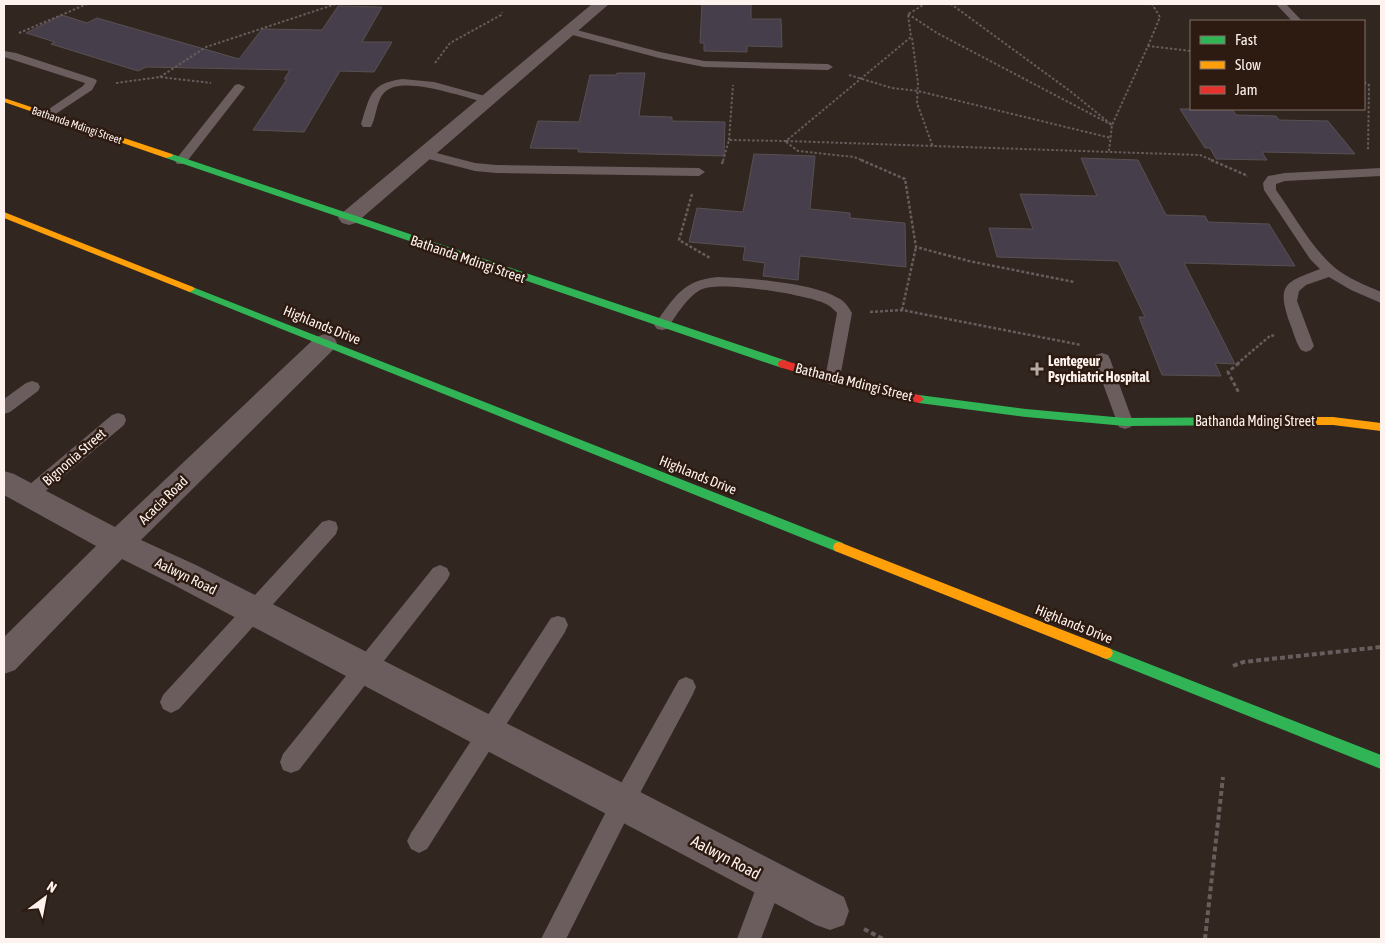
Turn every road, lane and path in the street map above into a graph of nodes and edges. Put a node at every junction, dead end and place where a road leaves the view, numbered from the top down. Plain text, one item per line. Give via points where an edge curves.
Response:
1 (87, 4) edge
2 (336, 4) edge
3 (601, 4) edge
4 (925, 4) edge
5 (951, 4) edge
6 (1152, 4) edge
7 (1281, 4) edge
8 (502, 12) dead end
9 (908, 14) junction
10 (1295, 20) edge
11 (569, 31) junction
12 (16, 34) dead end
13 (912, 37) junction
14 (1148, 46) junction
15 (1190, 51) edge
16 (4, 54) edge
17 (735, 65) junction
18 (828, 67) dead end
19 (160, 76) junction
20 (862, 80) junction
21 (1365, 82) edge
22 (420, 84) junction
23 (90, 86) junction
24 (239, 87) joint
25 (918, 91) junction
26 (4, 100) edge
27 (488, 100) junction
28 (47, 115) junction
29 (367, 124) dead end
30 (1112, 125) junction
31 (1111, 138) junction
32 (729, 140) junction
33 (786, 141) junction
34 (933, 147) junction
35 (1109, 151) junction
36 (425, 154) junction
37 (181, 161) junction
38 (699, 172) junction
39 (1376, 172) edge
40 (1273, 179) junction
41 (4, 215) edge
42 (349, 218) junction
43 (916, 247) junction
44 (1330, 271) junction
45 (735, 282) junction
46 (1074, 282) dead end
47 (1381, 298) edge
48 (902, 310) junction
49 (845, 312) junction
50 (662, 325) junction
51 (325, 343) junction
52 (1089, 346) dead end
53 (1306, 346) joint
54 (1102, 359) dead end
55 (833, 379) junction
56 (32, 387) dead end
57 (1241, 396) dead end
58 (4, 408) edge
59 (118, 420) dead end
60 (1125, 422) junction
61 (1381, 427) edge
62 (11, 488) edge
63 (329, 528) dead end
64 (118, 543) junction
65 (440, 574) dead end
66 (254, 611) junction
67 (558, 625) dead end
68 (1381, 647) edge
69 (4, 659) edge
70 (365, 668) junction
71 (1232, 671) dead end
72 (686, 686) dead end
73 (170, 702) dead end
74 (489, 732) junction
75 (291, 762) dead end
76 (1381, 762) edge
77 (1223, 777) dead end
78 (623, 802) junction
79 (419, 841) dead end
80 (771, 881) junction
81 (830, 911) dead end
82 (553, 939) edge
83 (749, 939) edge
84 (1205, 939) edge

1 - 12 path
2 - 19 path via 206,47
3 - 11 street
4 - 9 path
5 - 30 path
6 - 14 path via 1160,17
7 - 10 lane
8 - 22 path via 450,43
9 - 13 path
9 - 30 path via 937,33
11 - 17 lane via 684,60
11 - 27 street
13 - 20 path
13 - 25 path
14 - 15 path
14 - 30 path
16 - 23 lane via 86,79 91,81
17 - 18 lane
17 - 32 path
19 - 23 path
19 - 24 path
20 - 25 path
20 - 33 path
21 - 39 path via 1369,84 1367,138
22 - 27 lane
22 - 29 lane via 384,87 378,93
23 - 28 lane
24 - 37 lane
25 - 31 path
25 - 34 path via 917,102
26 - 28 street, Bathanda Mdingi Street
27 - 36 street
28 - 37 street, Bathanda Mdingi Street
30 - 31 path
31 - 35 path
32 - 33 path
32 - 38 path via 718,175
33 - 34 path
33 - 43 path via 798,151 854,158 906,179
34 - 35 path
35 - 40 path via 1200,155 1244,176
36 - 38 lane via 489,168
36 - 42 street
37 - 42 street, Bathanda Mdingi Street
38 - 45 path via 679,240 728,268
39 - 40 lane
40 - 44 lane via 1269,183 1270,190 1315,256
41 - 51 street, Highlands Drive
42 - 50 street, Bathanda Mdingi Street
43 - 46 path
43 - 48 path
44 - 47 lane
44 - 53 lane via 1292,289 1290,301
45 - 49 lane via 818,295 840,305
45 - 50 lane via 708,281 694,286
48 - 49 path
48 - 52 path
49 - 55 lane
50 - 55 street, Bathanda Mdingi Street via 757,358
51 - 64 street, Acacia Road
51 - 76 street, Highlands Drive
53 - 57 path via 1272,335 1228,372
54 - 60 lane
55 - 60 street, Bathanda Mdingi Street via 920,399
56 - 58 lane
59 - 62 lane, Bignonia Street
60 - 61 street, Bathanda Mdingi Street via 1333,421
62 - 64 street, Bignonia Street
63 - 66 lane
64 - 66 street, Aalwyn Road
64 - 69 street, Acacia Road
65 - 70 lane
66 - 70 street, Aalwyn Road
66 - 73 lane
67 - 74 lane
68 - 71 path via 1243,662 1233,666
70 - 74 street, Aalwyn Road
70 - 75 lane
72 - 78 lane
74 - 78 street, Aalwyn Road
74 - 79 lane
77 - 84 path
78 - 80 street, Aalwyn Road
78 - 82 lane
80 - 81 street, Aalwyn Road
80 - 83 lane

